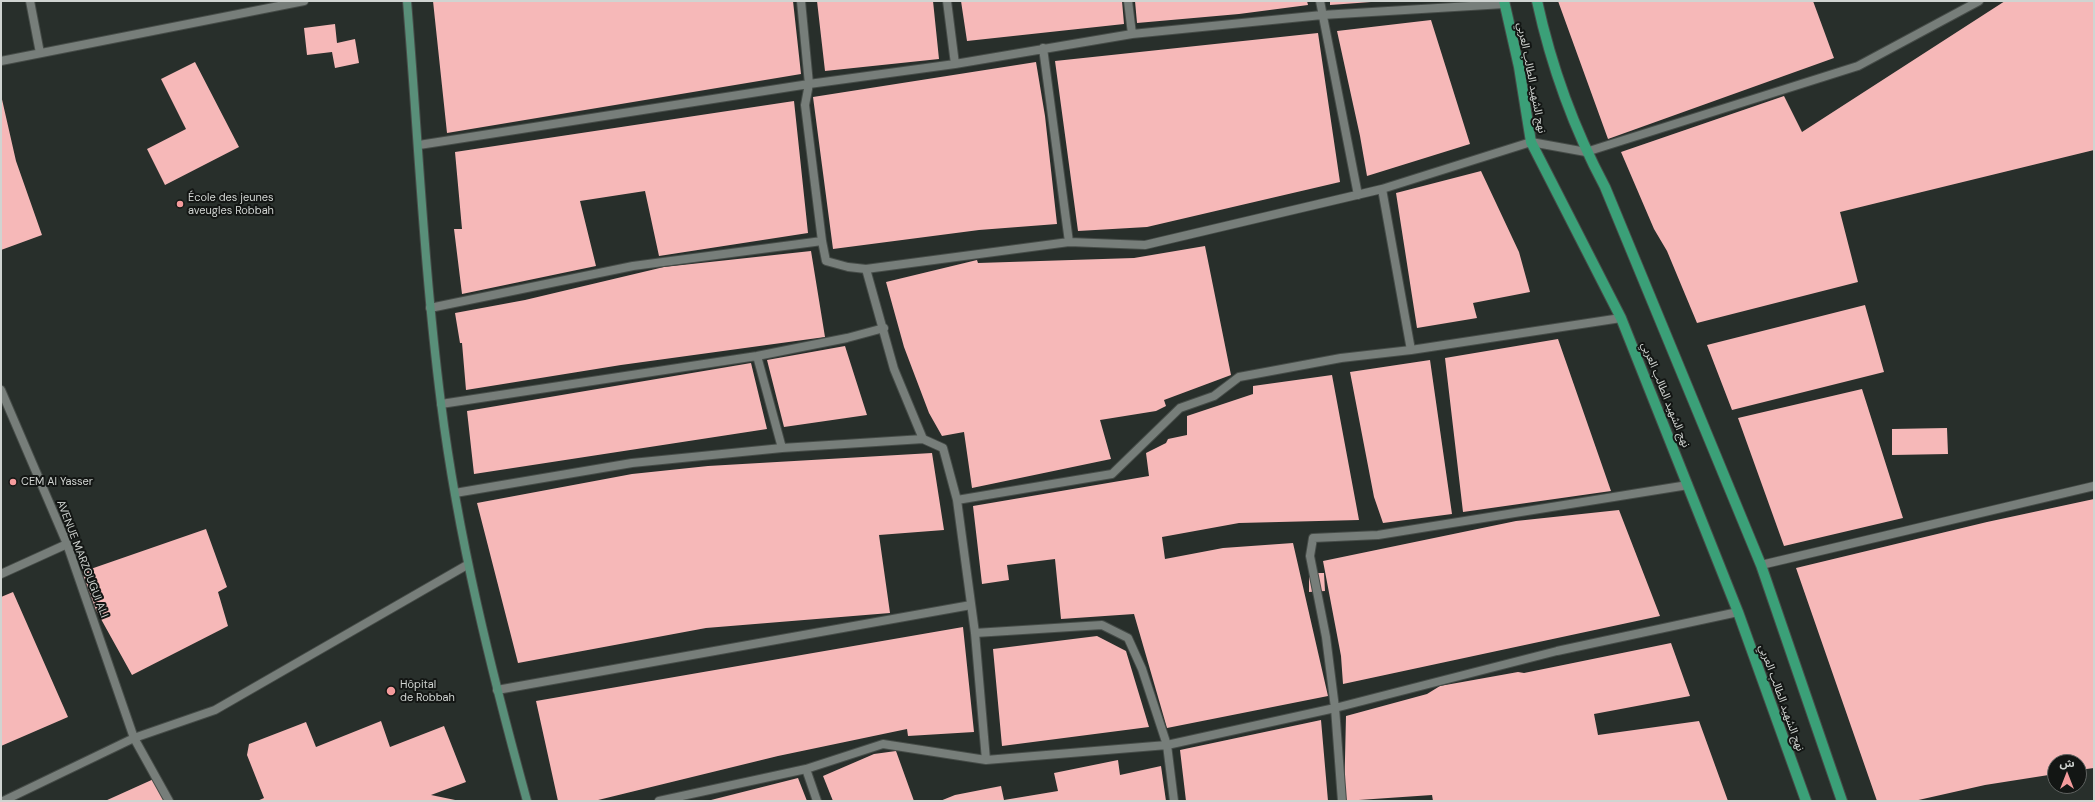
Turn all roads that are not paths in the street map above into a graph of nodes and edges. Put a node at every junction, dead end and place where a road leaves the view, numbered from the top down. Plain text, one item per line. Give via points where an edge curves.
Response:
1 (30, 1) edge
2 (304, 1) edge
3 (407, 1) edge
4 (801, 1) edge
5 (947, 1) edge
6 (1128, 1) edge
7 (1320, 1) edge
8 (1537, 1) edge
9 (1979, 1) edge
10 (1504, 2) edge
11 (1322, 15) junction
12 (1132, 34) junction
13 (1043, 48) junction
14 (40, 53) junction
15 (1, 61) edge
16 (956, 64) junction
17 (809, 84) junction
18 (1531, 142) junction
19 (418, 145) junction
20 (1586, 152) junction
21 (1382, 189) junction
22 (1358, 195) junction
23 (822, 241) junction
24 (1069, 242) junction
25 (866, 269) junction
26 (430, 308) junction
27 (1621, 318) junction
28 (884, 328) junction
29 (1411, 350) junction
30 (757, 356) junction
31 (1, 390) edge
32 (441, 404) junction
33 (924, 440) junction
34 (782, 448) junction
35 (1688, 485) junction
36 (2094, 486) edge
37 (455, 493) junction
38 (957, 500) junction
39 (67, 544) junction
40 (467, 565) junction
41 (1762, 565) junction
42 (1, 574) edge
43 (971, 604) junction
44 (1738, 612) junction
45 (975, 634) junction
46 (497, 690) junction
47 (1335, 708) junction
48 (134, 738) junction
49 (1167, 745) junction
50 (986, 760) junction
51 (806, 768) junction
52 (2, 801) edge
53 (169, 801) edge
54 (527, 801) edge
55 (659, 801) edge
56 (817, 801) edge
57 (1174, 801) edge
58 (1342, 801) edge
59 (1806, 801) edge
60 (1842, 801) edge

1 - 14 street
2 - 14 street
3 - 19 main road
4 - 17 street
5 - 16 street
6 - 12 street
7 - 11 street
8 - 20 main road, نهج الشهيد الطالب العربي via 1546,40
9 - 20 street via 1858,66
10 - 11 street
10 - 18 main road, نهج الشهيد الطالب العربي via 1519,67
11 - 12 street
11 - 22 street
12 - 13 street
13 - 16 street
13 - 24 street
14 - 15 street
16 - 17 street
17 - 19 street
17 - 23 street via 805,105
18 - 20 street
18 - 21 street
18 - 27 main road, نهج الشهيد الطالب العربي
19 - 26 main road
20 - 41 main road, نهج الشهيد الطالب العربي via 1608,194
21 - 22 street
21 - 29 street
22 - 24 street via 1145,244
23 - 25 street via 826,261
23 - 26 street via 633,266
24 - 25 street
25 - 28 street
26 - 32 main road
27 - 29 street
27 - 35 main road, نهج الشهيد الطالب العربي
28 - 30 street
28 - 33 street via 894,369
29 - 38 street via 1341,358 1240,376 1214,396 1180,408 1112,474
30 - 32 street
30 - 34 street
31 - 39 street, AVENUE MARZOUGUI ALI
32 - 37 main road
33 - 34 street
33 - 38 street via 943,448
34 - 37 street via 632,463
35 - 44 main road, نهج الشهيد الطالب العربي
35 - 47 street via 1378,535 1313,538 1310,556 1326,636
36 - 41 street
37 - 40 main road
38 - 43 street
39 - 42 street
39 - 48 street, AVENUE MARZOUGUI ALI
40 - 46 main road
40 - 48 street via 215,710
41 - 60 main road, نهج الشهيد الطالب العربي
43 - 45 street
43 - 46 street
44 - 47 street via 1557,651
44 - 59 main road, نهج الشهيد الطالب العربي
45 - 49 street via 1102,625 1128,638 1142,669
45 - 50 street
46 - 54 main road
47 - 49 street
47 - 58 street
48 - 52 street
48 - 53 street, AVENUE MARZOUGUI ALI
49 - 50 street
49 - 57 street
50 - 51 street via 882,744
51 - 55 street
51 - 56 street

